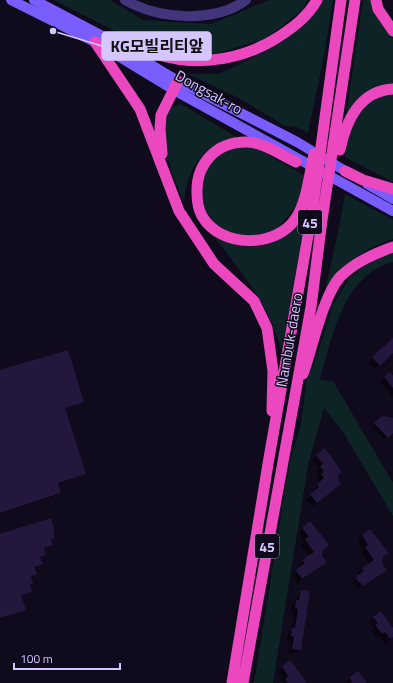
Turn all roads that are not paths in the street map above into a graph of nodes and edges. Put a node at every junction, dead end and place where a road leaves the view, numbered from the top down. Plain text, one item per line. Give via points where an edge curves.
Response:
1 (10, 0) edge
2 (34, 0) edge
3 (125, 0) edge
4 (246, 0) edge
5 (317, 0) edge
6 (340, 0) edge
7 (355, 0) edge
8 (376, 0) edge
9 (393, 31) edge
10 (108, 39) junction
11 (95, 42) junction
12 (176, 85) junction
13 (393, 89) edge
14 (328, 98) junction
15 (296, 160) junction
16 (345, 171) junction
17 (164, 172) junction
18 (393, 189) edge
19 (393, 199) edge
20 (393, 211) edge
21 (393, 247) edge
22 (318, 256) junction
23 (292, 409) junction
24 (271, 443) junction
25 (232, 683) edge
26 (243, 683) edge

1 - 11 main road, Dongsak-ro
2 - 10 main road, Dongsak-ro
3 - 4 street via 148,10 175,16 215,14
5 - 10 highway via 297,24 269,43 243,54 216,60 164,56 145,48
6 - 14 highway, Nambuk-daero / 45
7 - 22 highway, Nambuk-daero / 45
8 - 9 highway via 378,9
10 - 12 main road, Dongsak-ro
11 - 12 main road, Dongsak-ro
11 - 17 highway via 140,109
12 - 15 main road, Dongsak-ro
12 - 16 main road, Dongsak-ro via 297,142
12 - 17 highway via 161,116
13 - 22 highway via 377,92 360,102 348,120
14 - 15 highway via 303,205 295,220 281,232 267,238 238,241 222,235 209,226 202,216 198,204 199,173 206,161 222,148 240,143 259,144
14 - 24 highway, Nambuk-daero / 45 via 312,213
15 - 20 main road, Dongsak-ro
16 - 18 highway via 363,180
16 - 19 main road, Dongsak-ro
17 - 24 highway via 184,218 214,264 254,301 267,328 273,371
21 - 23 highway via 357,264 340,278 320,322
22 - 23 highway, Nambuk-daero / 45
23 - 26 highway, Nambuk-daero / 45
24 - 25 highway, Nambuk-daero / 45

